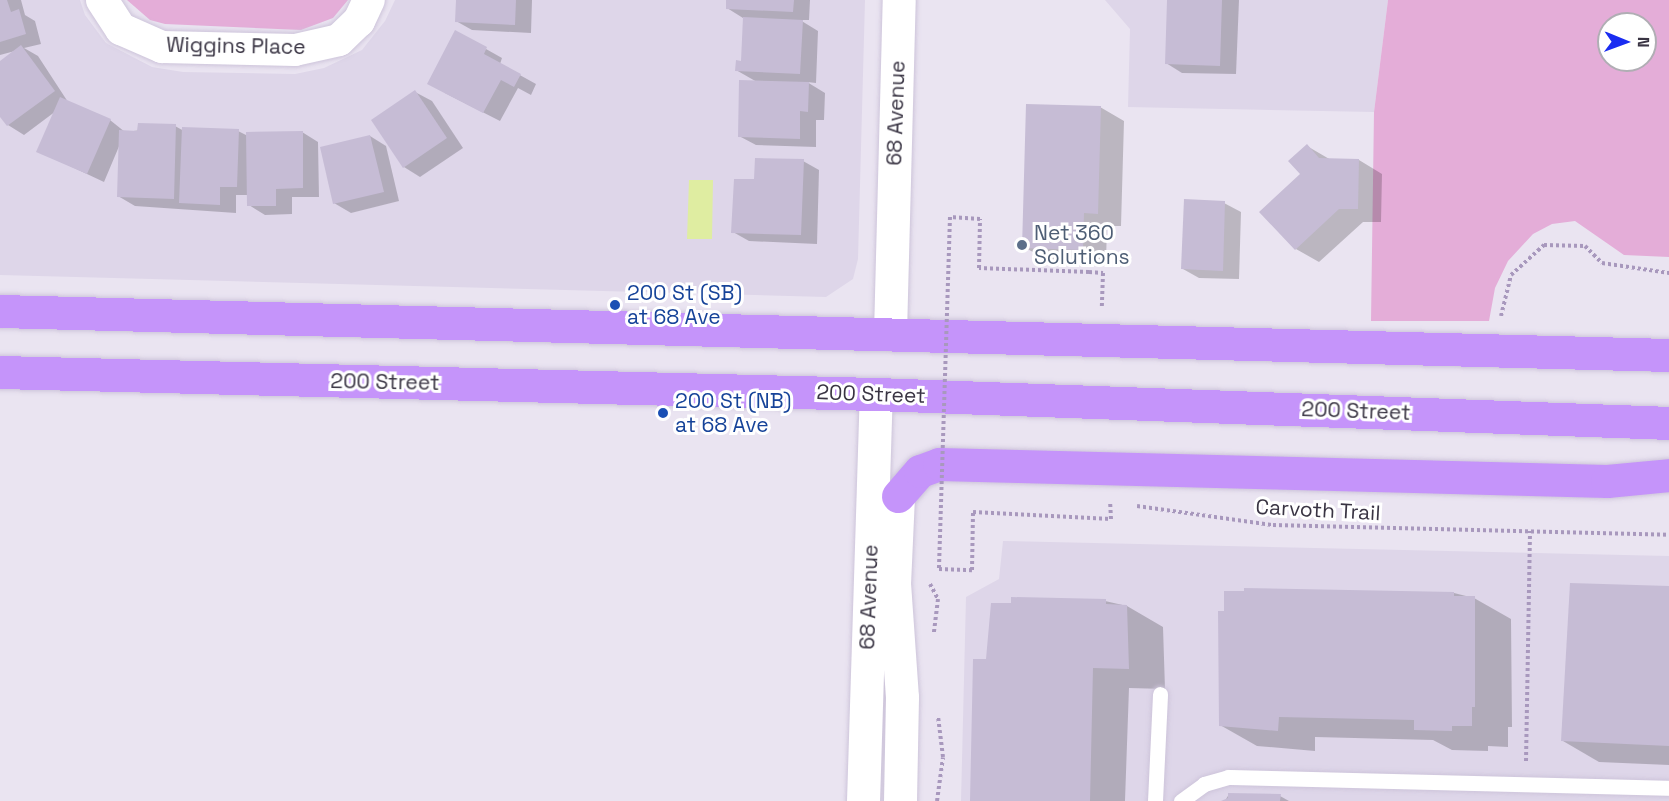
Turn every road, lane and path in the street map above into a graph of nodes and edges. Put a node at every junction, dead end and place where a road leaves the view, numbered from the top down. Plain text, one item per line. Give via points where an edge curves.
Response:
1 (102, 0) edge
2 (369, 0) edge
3 (899, 0) edge
4 (1669, 273) edge
5 (941, 302) dead end
6 (953, 302) dead end
7 (1090, 306) dead end
8 (0, 311) edge
9 (890, 333) junction
10 (1499, 350) junction
11 (1669, 355) edge
12 (0, 372) edge
13 (876, 394) junction
14 (1669, 423) edge
15 (1669, 475) edge
16 (898, 496) joint
17 (1098, 501) dead end
18 (1110, 502) junction
19 (1122, 504) dead end
20 (1134, 505) dead end
21 (1530, 531) junction
22 (1669, 535) edge
23 (1160, 694) dead end
24 (1526, 785) junction
25 (1669, 788) edge
26 (863, 801) edge
27 (900, 801) edge
28 (1155, 801) edge
29 (1181, 801) edge

1 - 2 street, Wiggins Place via 121,29 162,47 295,50 339,40 358,21
3 - 9 street, 68 Avenue
4 - 10 path via 1602,263 1585,246 1544,245 1511,275 1502,303
5 - 6 path
7 - 18 path, bridge via 1102,306 1103,273 979,268 980,219 950,217 939,569 972,570 973,512 1111,519
8 - 9 main road
9 - 10 main road
10 - 11 main road
12 - 13 main road, 200 Street
13 - 14 main road, 200 Street
13 - 26 street, 68 Avenue
15 - 16 main road via 1607,481 939,464 920,471
16 - 27 street, 68 Avenue via 894,583 902,697
17 - 18 path
18 - 19 path
20 - 21 path, Carvoth Trail via 1273,525
21 - 22 path, Carvoth Trail
21 - 24 path
23 - 28 lane
24 - 25 lane
24 - 29 lane via 1227,777 1204,784

